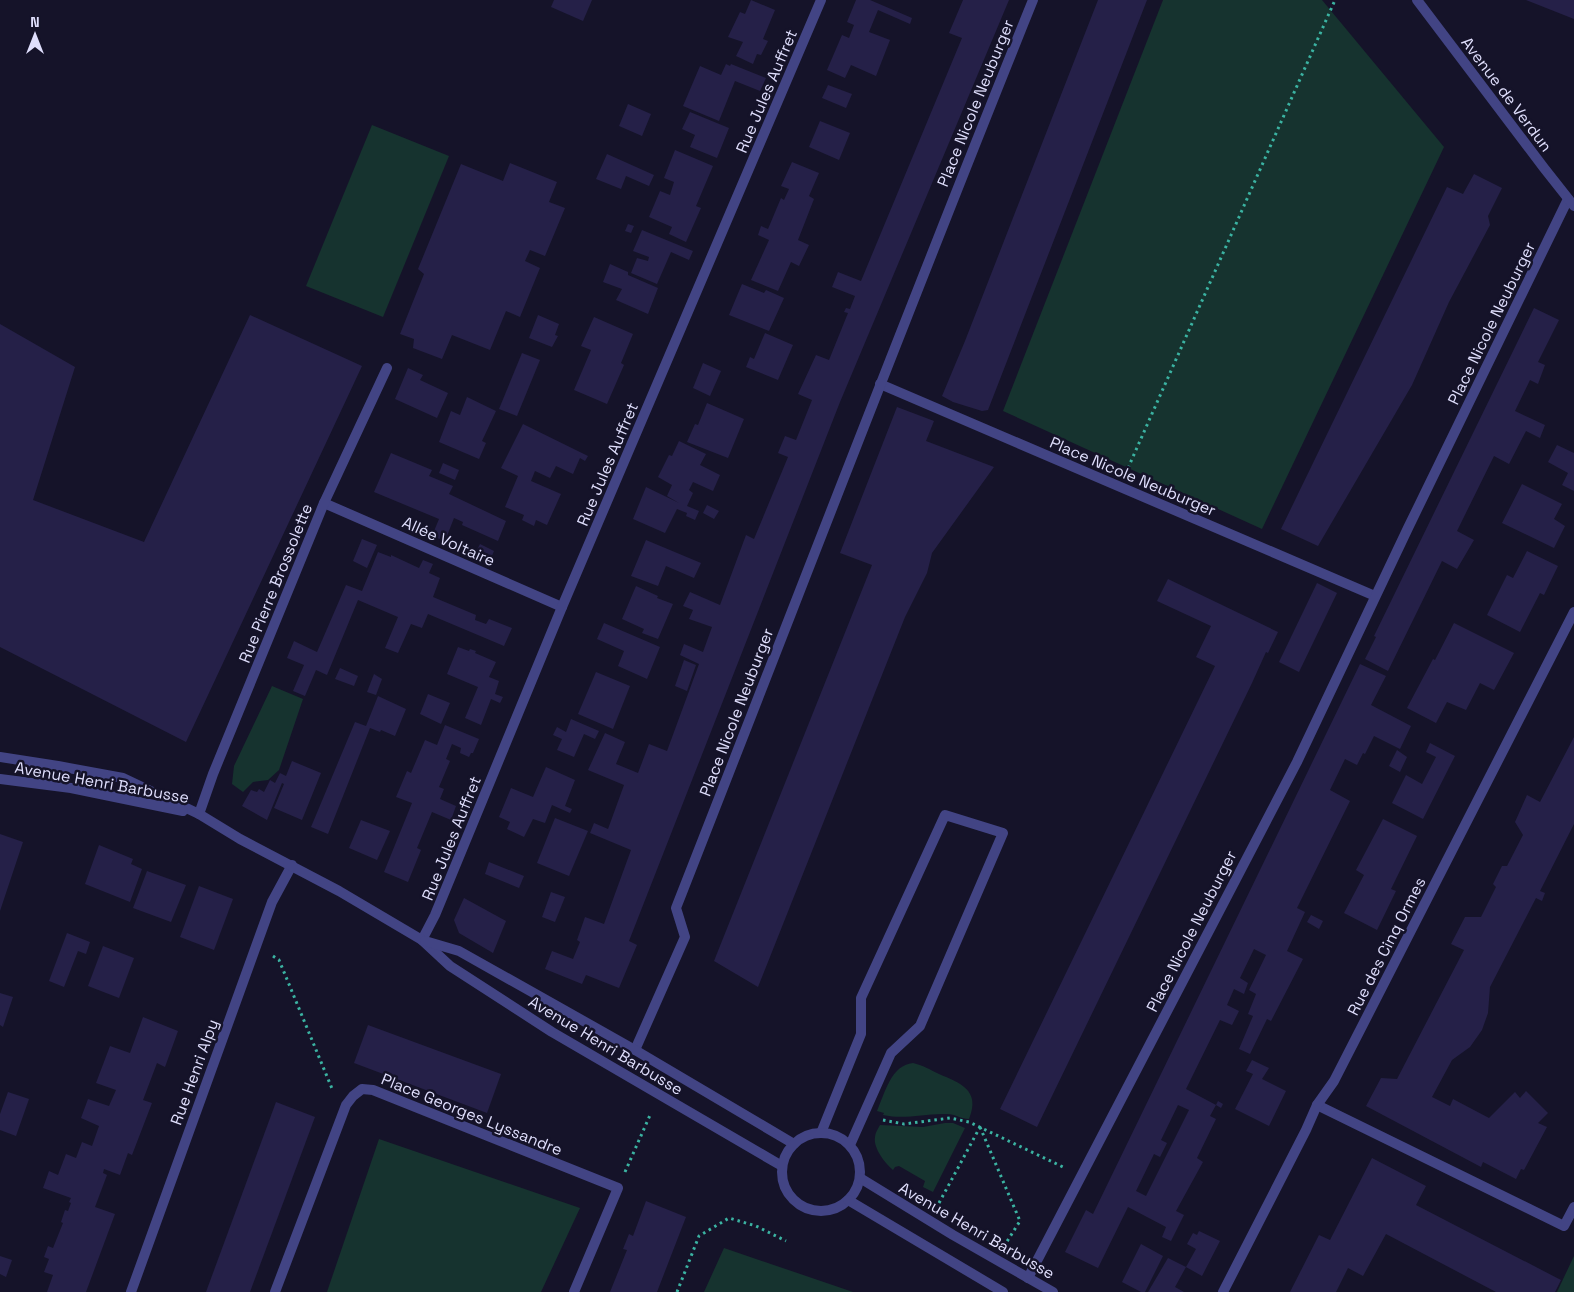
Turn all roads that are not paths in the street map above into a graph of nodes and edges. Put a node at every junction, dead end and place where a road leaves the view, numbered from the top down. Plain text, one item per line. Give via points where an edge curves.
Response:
1 (821, 0) edge
2 (1033, 0) edge
3 (1417, 0) edge
4 (1571, 202) edge
5 (387, 368) dead end
6 (880, 384) junction
7 (324, 503) junction
8 (1376, 596) junction
9 (562, 607) junction
10 (1574, 612) edge
11 (0, 757) edge
12 (0, 780) edge
13 (199, 814) junction
14 (292, 865) junction
15 (422, 940) junction
16 (635, 1050) junction
17 (1317, 1105) junction
18 (821, 1133) junction
19 (794, 1144) junction
20 (850, 1145) junction
21 (782, 1166) junction
22 (860, 1178) junction
23 (848, 1200) junction
24 (1574, 1207) edge
25 (1028, 1278) junction
26 (131, 1292) edge
27 (275, 1292) edge
28 (574, 1292) edge
29 (1002, 1292) edge
30 (1053, 1292) edge
31 (1223, 1292) edge

1 - 9 street, Rue Jules Auffret
2 - 6 street, Place Nicole Neuburger
3 - 4 street, Avenue de Verdun
4 - 8 street, Place Nicole Neuburger
5 - 7 street, Rue Pierre Brossolette
6 - 8 street, Place Nicole Neuburger
6 - 16 street, Place Nicole Neuburger via 676,908 685,937
7 - 9 street, Allée Voltaire
7 - 13 street, Rue Pierre Brossolette
8 - 25 street, Place Nicole Neuburger via 1296,762
9 - 15 street, Rue Jules Auffret
10 - 17 street, Rue des Cinq Ormes via 1334,1081
11 - 13 street, Avenue Henri Barbusse via 123,778
12 - 13 street, Avenue Henri Barbusse via 71,788
13 - 14 street, Avenue Henri Barbusse
14 - 15 street, Avenue Henri Barbusse
14 - 26 street, Rue Henri Alpy via 272,902 256,943
15 - 16 street, Avenue Henri Barbusse via 459,951
15 - 21 street, Avenue Henri Barbusse via 450,966 552,1032
16 - 19 street, Avenue Henri Barbusse
17 - 24 street via 1564,1226
17 - 31 street, Rue des Cinq Ormes
18 - 19 street via 806,1136
18 - 20 street via 836,1136
18 - 20 street via 860,1034 861,998 944,815 1003,832 920,1026 891,1053
19 - 21 street
20 - 22 street via 859,1160
21 - 23 street via 784,1185 795,1201 812,1210 831,1210
22 - 23 street
22 - 25 street, Avenue Henri Barbusse
23 - 29 street
25 - 30 street, Avenue Henri Barbusse
27 - 28 street, Place Georges Lyssandre via 344,1110 362,1089 373,1090 618,1188

